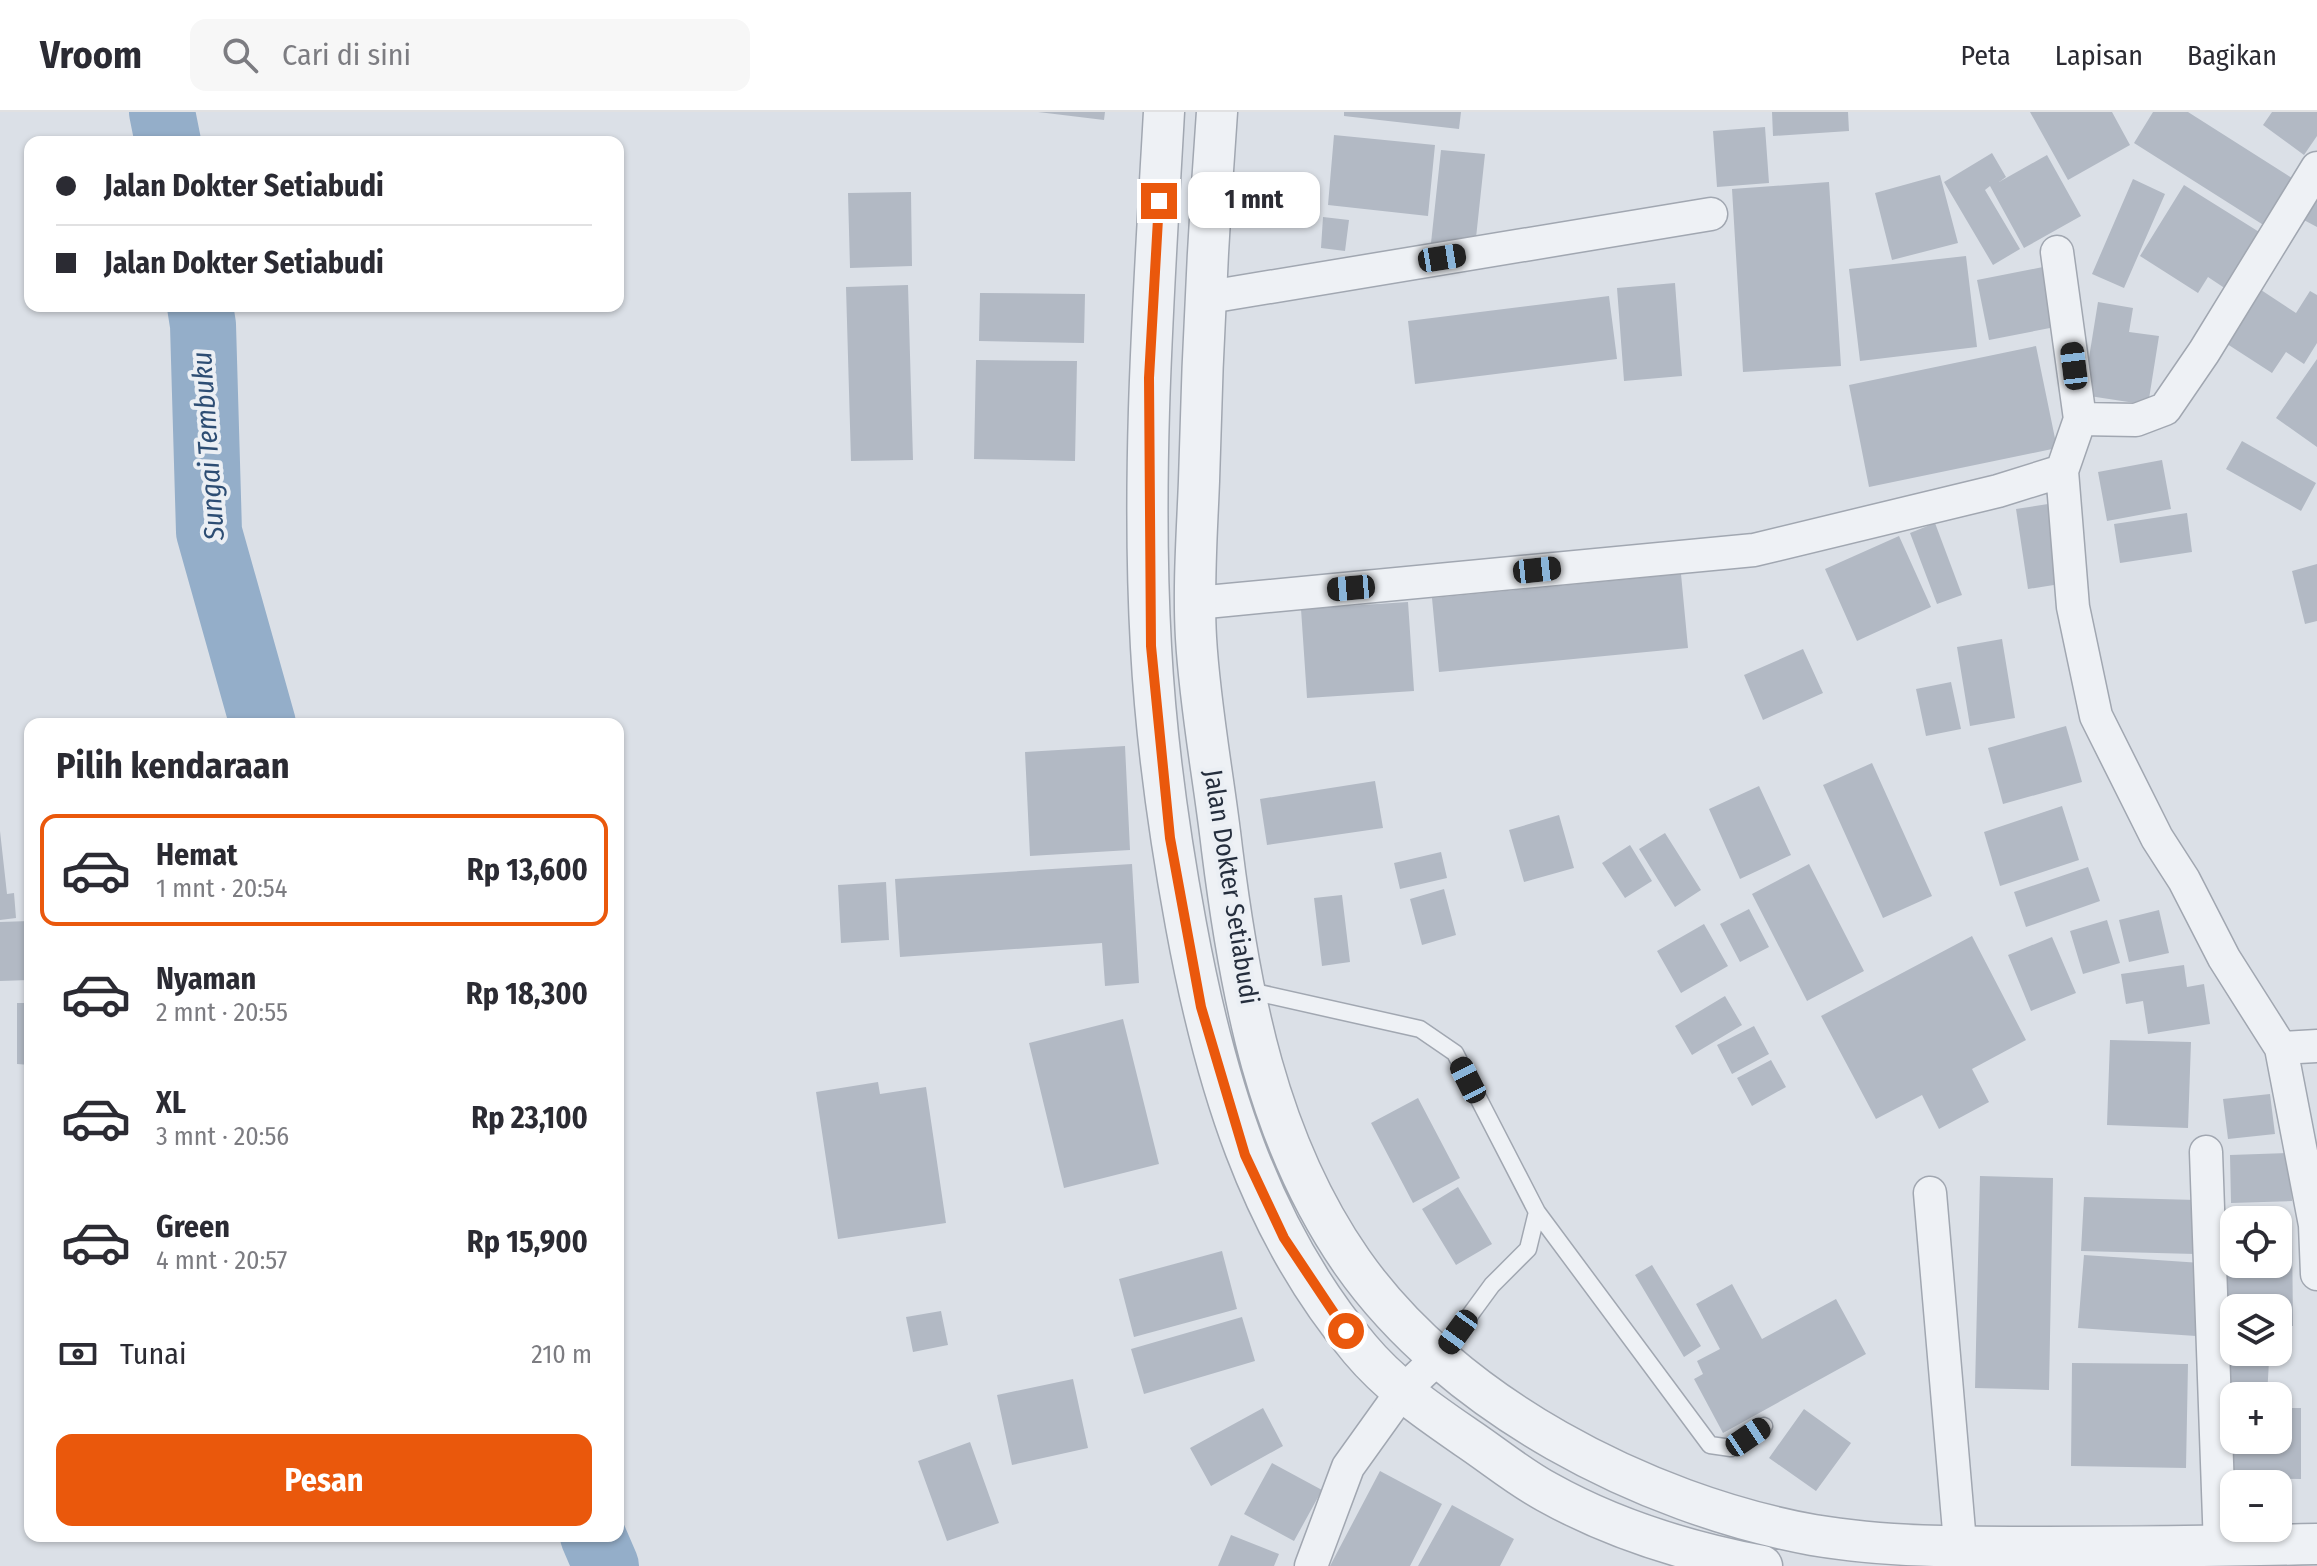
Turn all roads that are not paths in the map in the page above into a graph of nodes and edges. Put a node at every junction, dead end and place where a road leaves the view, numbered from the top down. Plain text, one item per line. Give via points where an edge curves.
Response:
1 (1164, 112) edge
2 (1217, 112) edge
3 (2317, 168) edge
4 (1711, 214) dead end
5 (2057, 252) dead end
6 (1203, 298) junction
7 (2080, 419) junction
8 (2062, 471) junction
9 (1196, 603) junction
10 (1245, 990) junction
11 (2317, 1046) edge
12 (2281, 1048) junction
13 (2206, 1152) dead end
14 (1930, 1193) dead end
15 (1537, 1212) junction
16 (2316, 1225) edge
17 (2317, 1274) edge
18 (1440, 1356) junction
19 (1401, 1393) junction
20 (1764, 1426) dead end
21 (2317, 1544) edge
22 (2220, 1547) junction
23 (1962, 1556) edge
24 (1311, 1566) edge
25 (1762, 1566) edge

1 - 19 street, Jalan Dokter Setiabudi via 1149,378 1151,646 1170,838 1201,1007 1245,1155 1284,1238 1360,1350
2 - 6 street, Jalan Dokter Setiabudi
3 - 7 street via 2165,409 2136,420
4 - 6 street
5 - 7 street
6 - 9 street, Jalan Dokter Setiabudi
7 - 8 street
8 - 9 street via 1754,550
8 - 12 street via 2073,607 2096,716 2157,838
9 - 10 street, Jalan Dokter Setiabudi via 1196,642 1235,948
10 - 15 lane via 1420,1029 1455,1053
10 - 18 street, Jalan Dokter Setiabudi via 1260,1062 1284,1133 1319,1207 1360,1273
11 - 12 street
12 - 16 street
13 - 22 street
14 - 23 street
15 - 18 lane via 1528,1249 1492,1285
15 - 20 lane via 1710,1445 1731,1448
16 - 17 street
18 - 19 street
18 - 23 street, Jalan Dokter Setiabudi via 1522,1422 1620,1474 1813,1535
19 - 24 street via 1348,1467
19 - 25 street, Jalan Dokter Setiabudi via 1547,1492 1631,1531
21 - 22 street, Jalan Dokter Setiabudi
22 - 23 street, Jalan Dokter Setiabudi

